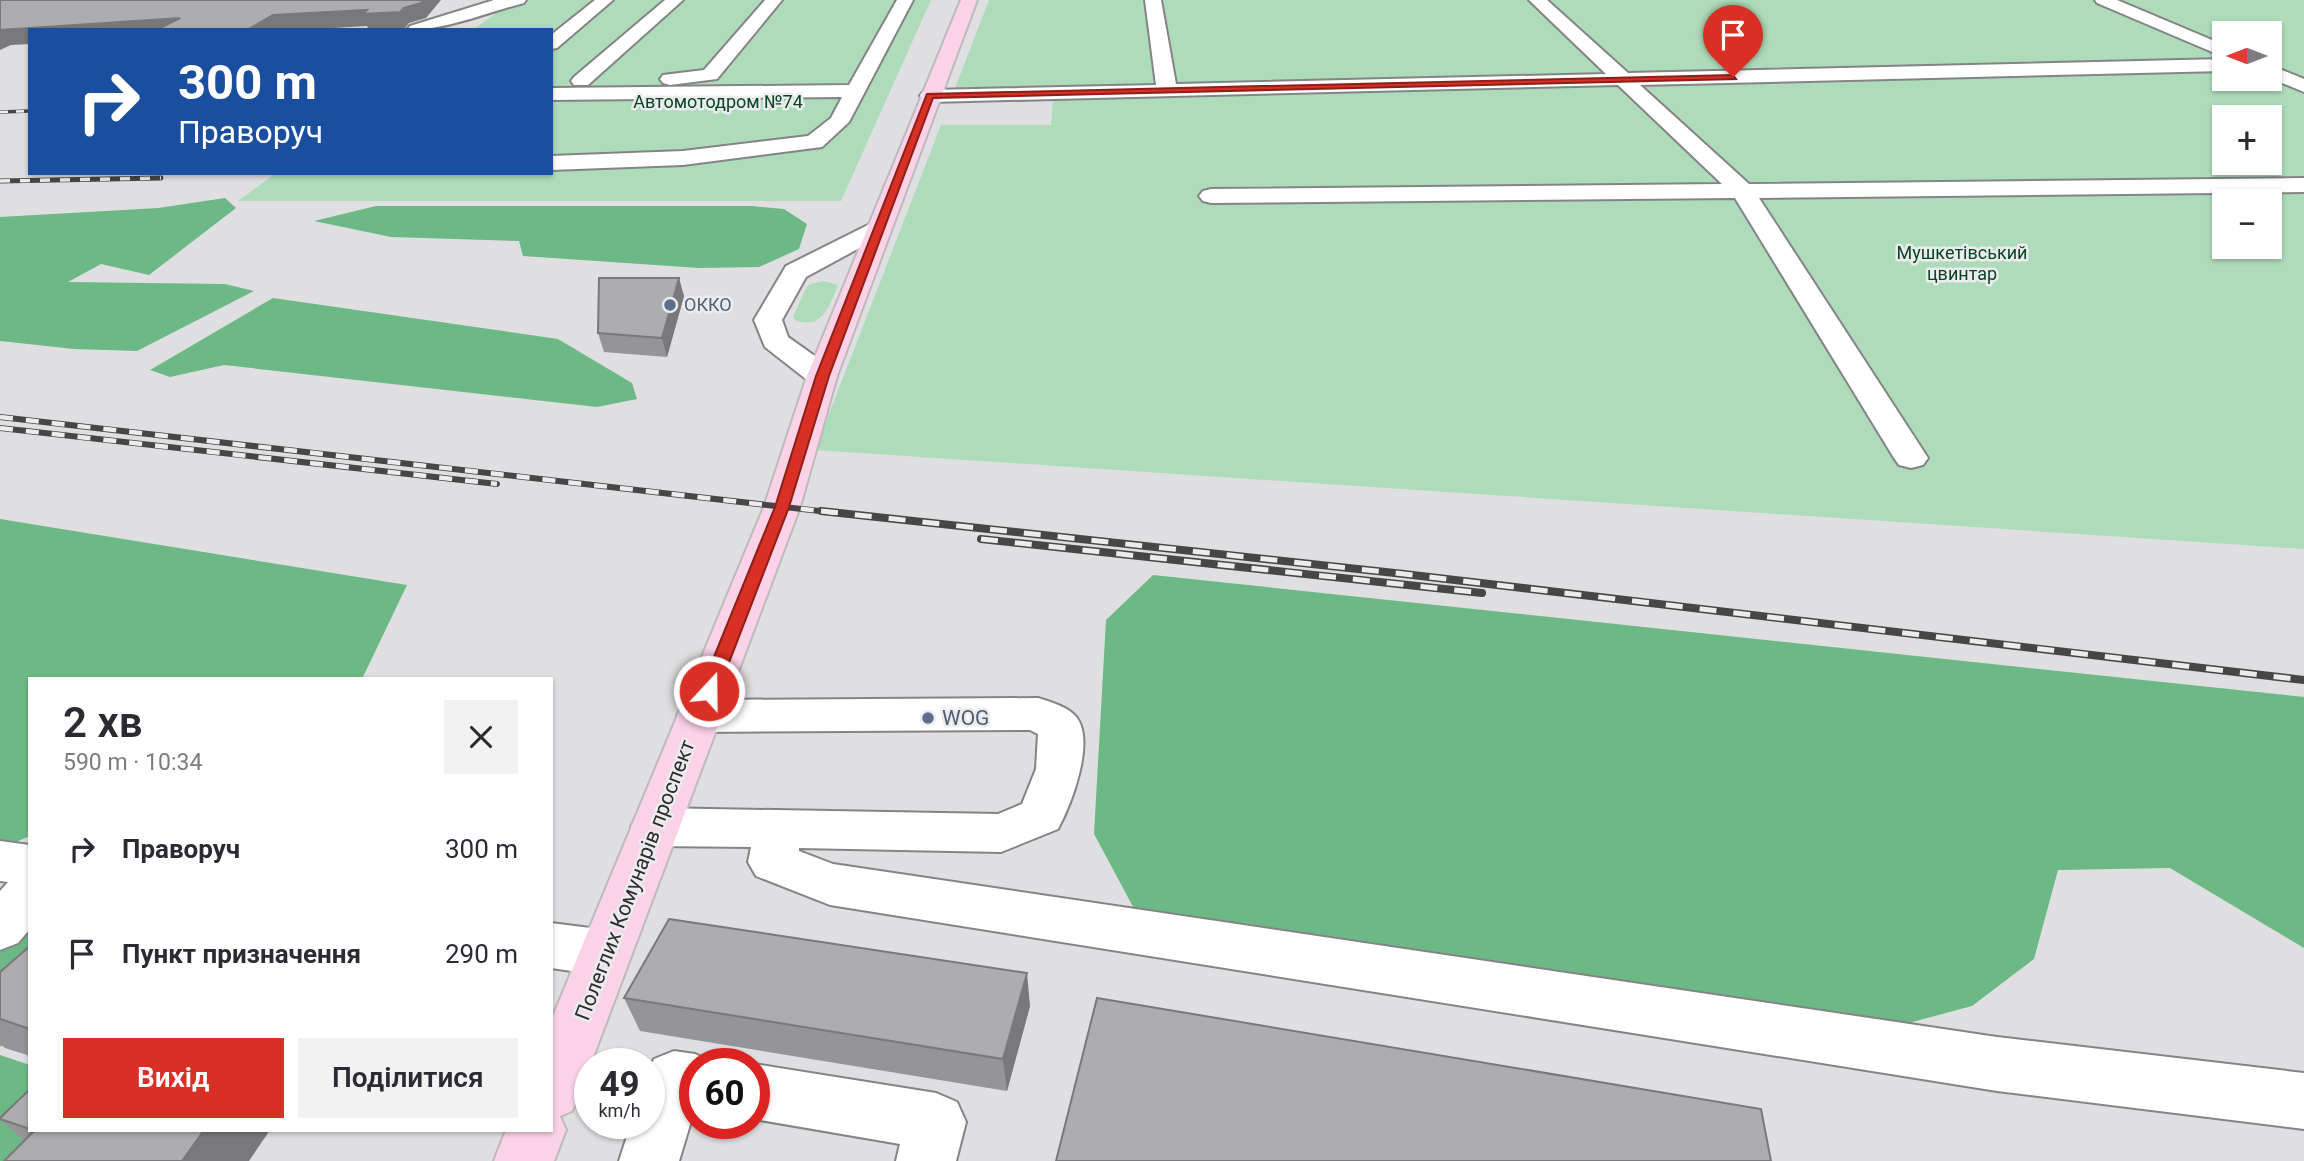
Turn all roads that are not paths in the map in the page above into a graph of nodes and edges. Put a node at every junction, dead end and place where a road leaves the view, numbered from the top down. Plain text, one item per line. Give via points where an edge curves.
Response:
1 (606, 0) edge
2 (674, 0) edge
3 (774, 0) edge
4 (905, 0) edge
5 (969, 0) edge
6 (1153, 0) edge
7 (1537, 0) edge
8 (2103, 0) edge
9 (521, 8) edge
10 (422, 28) edge
11 (553, 42) edge
12 (2212, 47) edge
13 (2212, 65) edge
14 (553, 76) edge
15 (2282, 76) edge
16 (581, 80) junction
17 (1624, 80) junction
18 (2304, 86) edge
19 (856, 91) junction
20 (1167, 91) junction
21 (930, 96) junction
22 (556, 97) edge
23 (553, 163) edge
24 (2304, 185) edge
25 (1742, 190) junction
26 (1211, 196) dead end
27 (878, 228) junction
28 (822, 376) junction
29 (1911, 458) dead end
30 (699, 716) junction
31 (655, 827) junction
32 (778, 829) junction
33 (0, 861) edge
34 (28, 865) edge
35 (28, 894) edge
36 (0, 928) edge
37 (553, 945) edge
38 (606, 953) junction
39 (679, 1079) edge
40 (553, 1087) edge
41 (770, 1094) edge
42 (2304, 1101) edge
43 (535, 1132) edge
44 (524, 1161) edge
45 (649, 1161) edge
46 (926, 1161) edge

1 - 11 street
2 - 16 street
3 - 16 street via 710,75 625,82
4 - 19 street
5 - 21 main road, Полеглих Комунарів проспект
6 - 20 street
7 - 17 street
8 - 12 street
9 - 10 street via 489,6
13 - 17 street
14 - 16 street
15 - 18 street
16 - 22 street
17 - 20 street
17 - 25 street
19 - 22 street
19 - 23 street via 839,122 814,142 683,158
20 - 21 street
21 - 27 main road, Полеглих Комунарів проспект
24 - 25 street
25 - 26 street
25 - 29 street
27 - 28 main road, Полеглих Комунарів проспект
27 - 28 street via 795,272 768,320 775,341
28 - 30 main road, Полеглих Комунарів проспект via 782,507
30 - 31 main road, Полеглих Комунарів проспект
30 - 32 street via 1038,715 1060,727 1059,769 1041,816 1001,833
31 - 32 street
31 - 38 main road, Полеглих Комунарів проспект
32 - 42 street via 773,862 830,884 1997,1064
33 - 34 street
35 - 36 street
37 - 38 street
38 - 40 main road, Полеглих Комунарів проспект
39 - 45 street via 674,1078
41 - 46 street via 936,1122
43 - 44 main road

